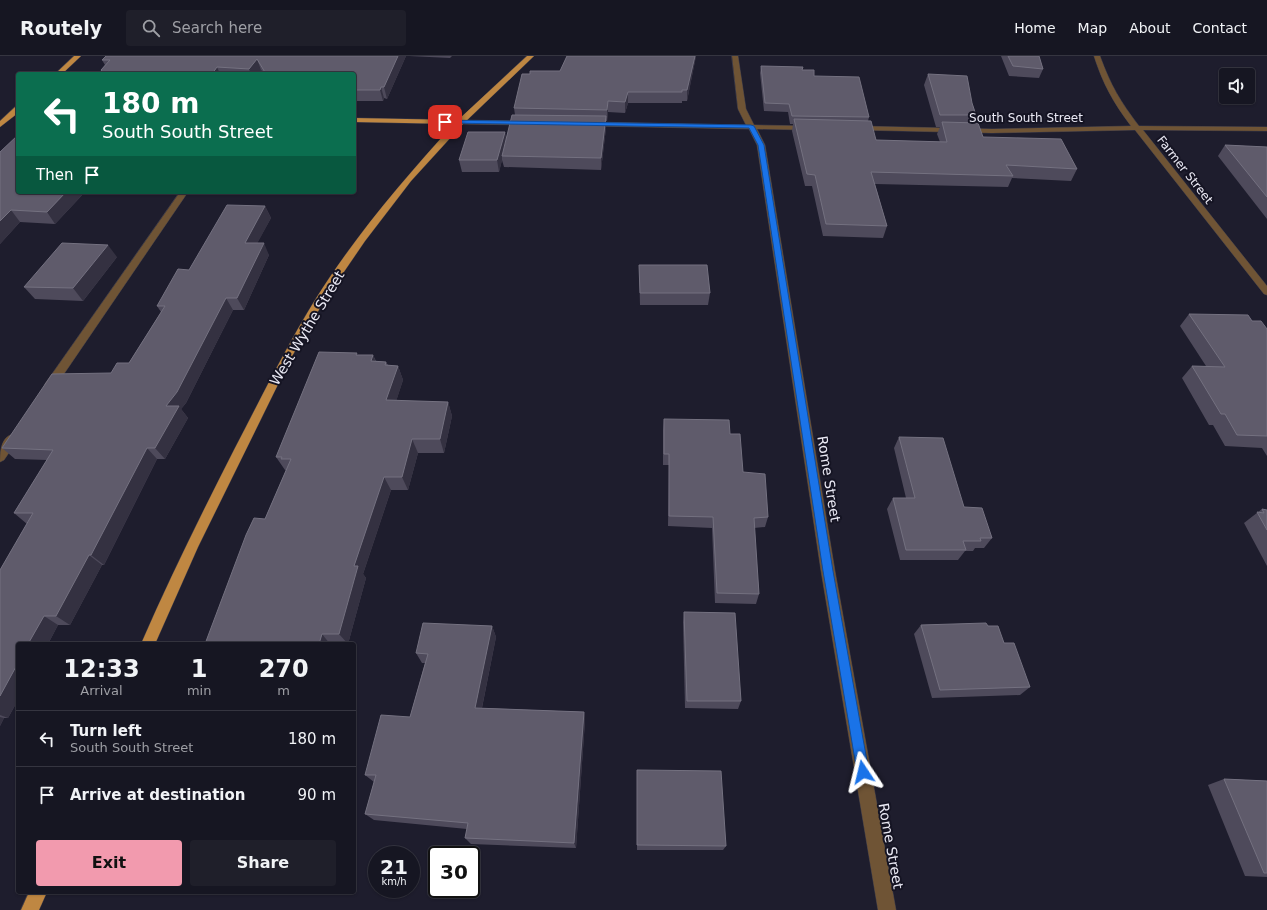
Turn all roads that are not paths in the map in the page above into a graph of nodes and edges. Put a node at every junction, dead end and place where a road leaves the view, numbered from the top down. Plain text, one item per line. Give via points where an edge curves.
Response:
1 (78, 56) edge
2 (531, 56) edge
3 (735, 56) edge
4 (1096, 56) edge
5 (60, 72) edge
6 (0, 114) edge
7 (15, 114) edge
8 (356, 120) edge
9 (460, 122) junction
10 (531, 123) edge
11 (586, 124) edge
12 (0, 125) edge
13 (751, 126) junction
14 (821, 128) edge
15 (852, 128) edge
16 (1137, 128) junction
17 (1267, 129) edge
18 (183, 194) edge
19 (1267, 292) edge
20 (45, 392) edge
21 (18, 431) edge
22 (0, 457) edge
23 (149, 642) edge
24 (37, 894) edge
25 (30, 910) edge
26 (887, 910) edge

1 - 5 main road
2 - 9 main road, West Wythe Street
3 - 13 street, Rome Street via 742,110
4 - 16 street, Farmer Street via 1118,104
6 - 7 main road
7 - 12 main road
8 - 9 main road
9 - 10 street
9 - 23 main road, West Wythe Street via 408,179 362,238 320,300 286,358 199,532
11 - 13 street
13 - 14 street
13 - 26 street, Rome Street via 761,145 828,571
15 - 16 street, South South Street via 992,131
16 - 17 street, South South Street
16 - 19 street, Farmer Street
18 - 20 street
21 - 22 street
24 - 25 main road

